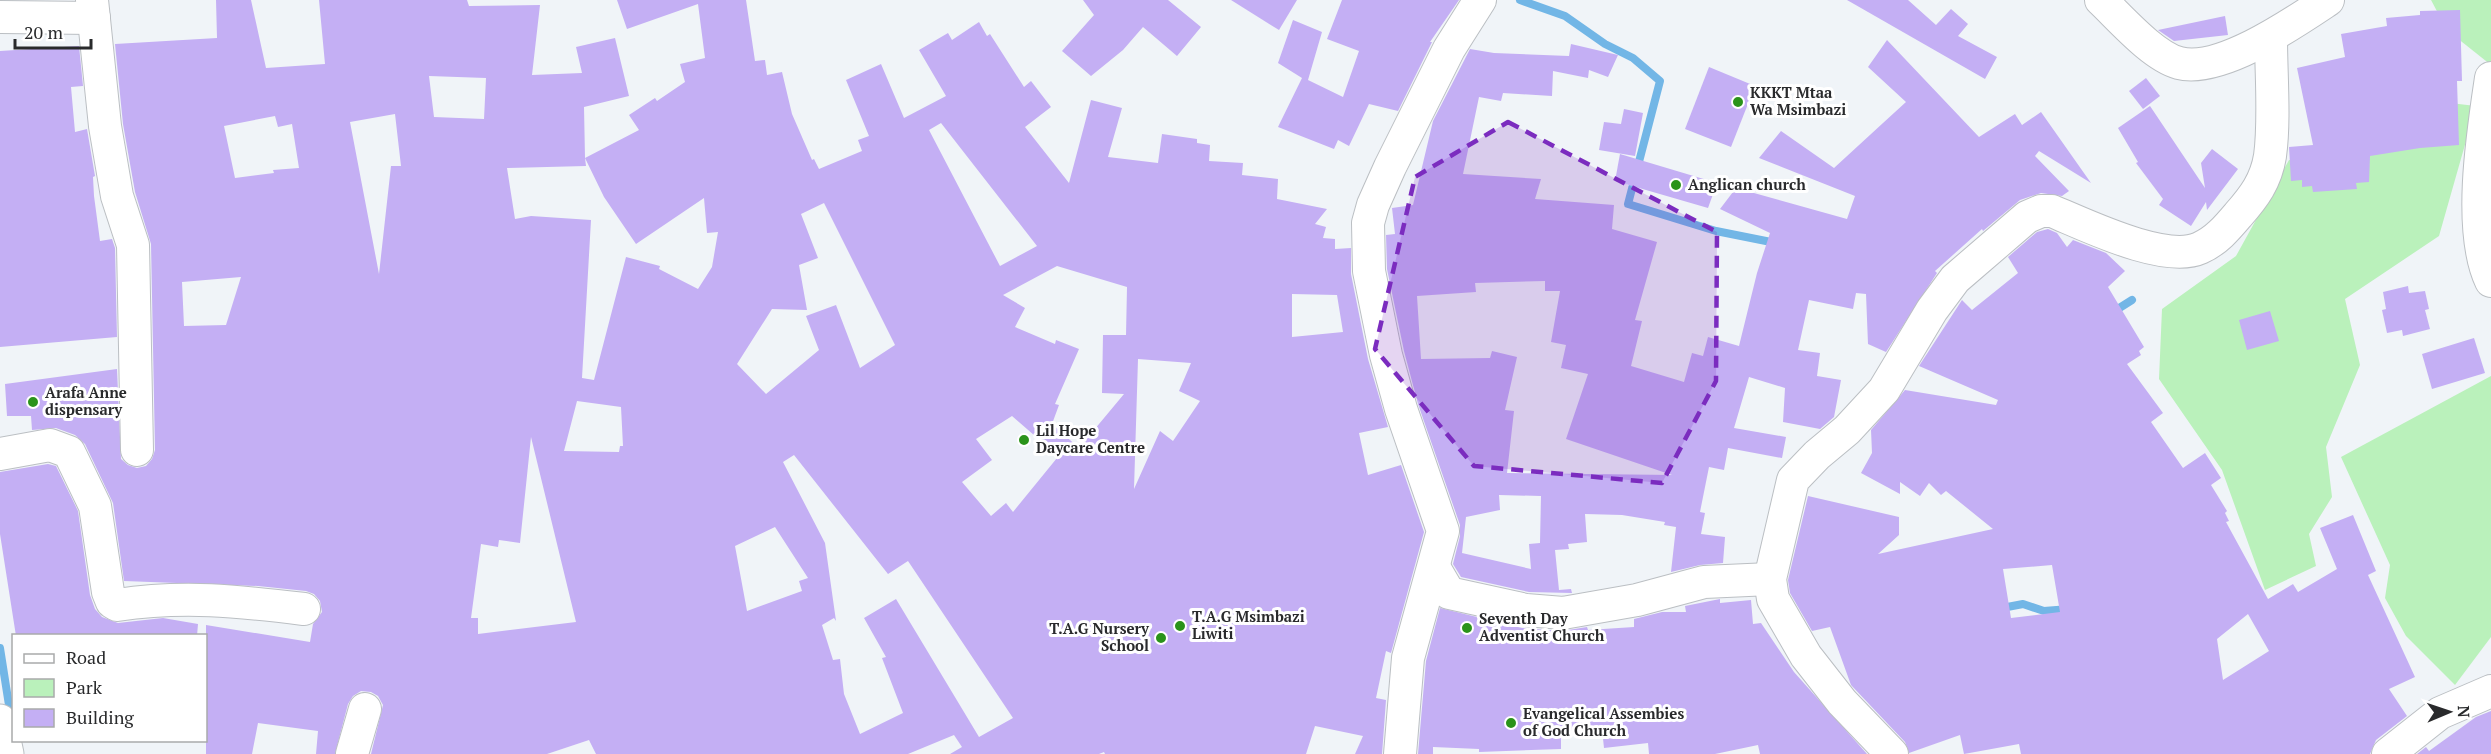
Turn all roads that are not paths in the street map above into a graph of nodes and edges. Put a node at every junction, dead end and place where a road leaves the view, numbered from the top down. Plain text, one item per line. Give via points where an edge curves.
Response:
1 (1480, 0) edge
2 (2101, 0) edge
3 (2328, 0) edge
4 (93, 9) edge
5 (0, 17) edge
6 (2271, 37) junction
7 (2491, 78) edge
8 (2491, 281) edge
9 (137, 450) dead end
10 (0, 453) edge
11 (1435, 569) junction
12 (1770, 579) junction
13 (304, 609) dead end
14 (2491, 691) edge
15 (364, 709) dead end
16 (0, 721) edge
17 (7, 754) edge
18 (352, 754) edge
19 (1400, 754) edge
20 (1892, 754) edge
21 (2388, 754) edge

1 - 11 street via 1440,69 1386,177 1368,223 1369,271 1386,355 1426,486 1441,520 1443,536
2 - 6 street via 2161,54 2179,63 2222,58
3 - 6 street
4 - 5 street
4 - 9 street via 105,126 117,196 133,245
6 - 12 street via 2270,154 2266,174 2257,193 2220,236 2199,249 2174,251 2119,240 2052,211 2027,217 1955,279 1884,390 1793,480
7 - 8 street via 2482,138 2480,201 2481,240
10 - 13 street via 50,445 69,452 94,506 108,592 117,605 214,598
11 - 12 street via 1449,593 1526,610 1563,613 1637,600 1704,582
11 - 19 street via 1408,658
12 - 20 street via 1773,599 1806,656 1842,702
14 - 21 street via 2440,713
15 - 18 street
16 - 17 main road

